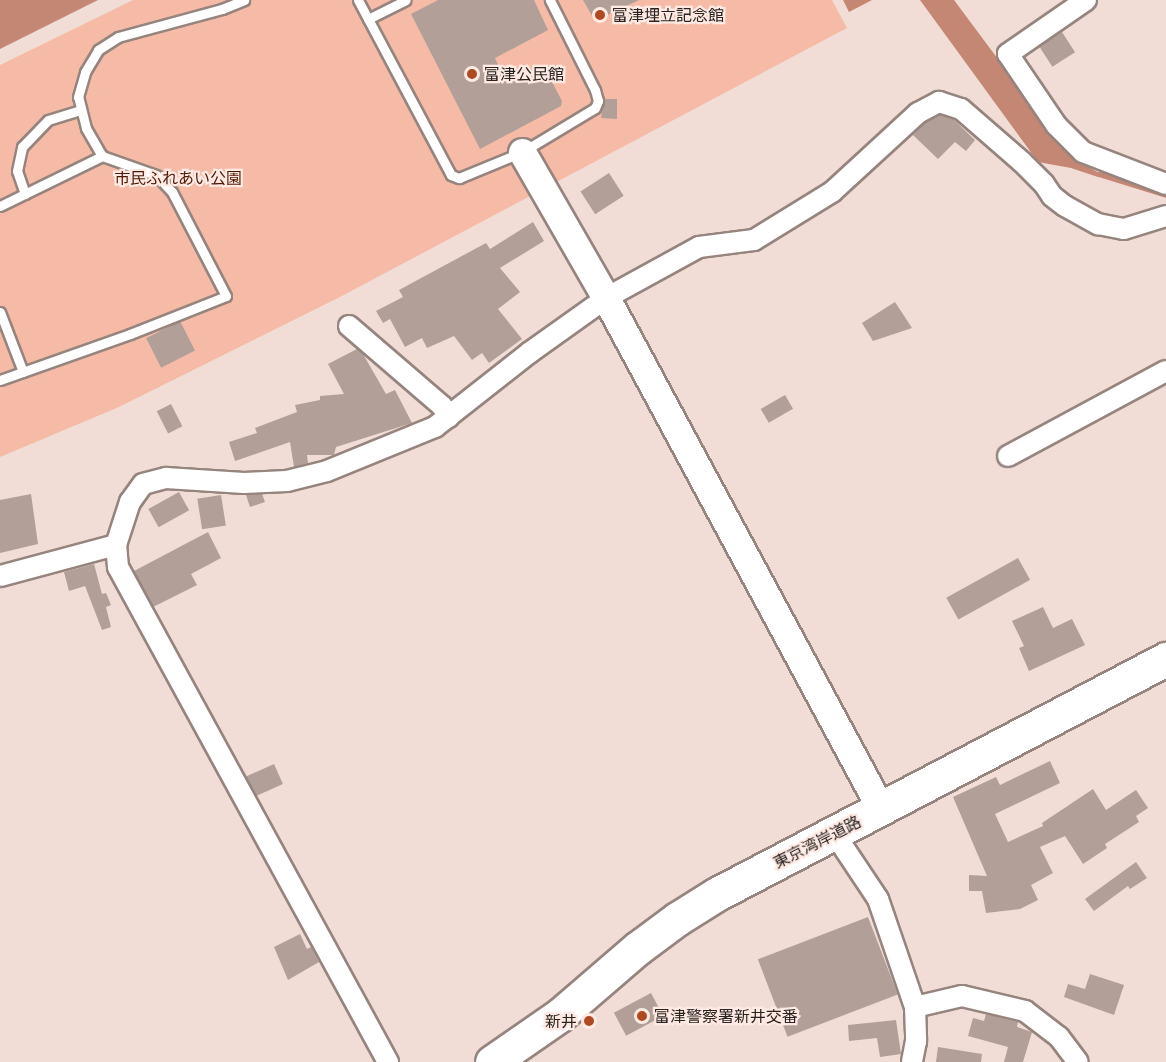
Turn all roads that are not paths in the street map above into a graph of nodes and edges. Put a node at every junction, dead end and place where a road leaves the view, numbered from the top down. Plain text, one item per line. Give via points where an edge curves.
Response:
1 (244, 0) edge
2 (358, 0) edge
3 (406, 0) edge
4 (550, 0) edge
5 (1086, 0) edge
6 (368, 19) junction
7 (81, 110) junction
8 (522, 152) junction
9 (102, 156) junction
10 (1166, 184) edge
11 (25, 194) junction
12 (0, 206) edge
13 (1166, 216) edge
14 (606, 298) junction
15 (0, 312) edge
16 (349, 326) dead end
17 (1166, 370) edge
18 (23, 372) junction
19 (0, 380) edge
20 (448, 417) junction
21 (1008, 456) dead end
22 (116, 545) junction
23 (0, 576) edge
24 (1166, 659) edge
25 (881, 809) junction
26 (834, 833) junction
27 (915, 1007) junction
28 (388, 1062) edge
29 (492, 1062) edge
30 (912, 1062) edge
31 (1078, 1062) edge

1 - 7 lane via 118,37 98,51 85,72 78,97
2 - 6 lane
3 - 6 lane
4 - 8 lane via 598,100 595,108
5 - 10 street via 1008,54 1056,125 1083,152
6 - 8 lane via 451,175 459,178
7 - 9 lane
7 - 11 lane via 48,120 22,147 17,171
8 - 14 street
9 - 11 lane
9 - 18 lane via 137,167 165,183 181,206 226,297
11 - 12 lane
13 - 14 street via 1125,229 1098,224 1052,196 1022,162 961,109 939,102 918,113 832,192 754,240 699,247
14 - 20 street
14 - 25 street
15 - 18 lane
16 - 20 street via 442,406
17 - 21 street
18 - 19 lane
20 - 22 street via 435,427 379,451 287,481 244,483 166,478 143,484 130,502
22 - 23 street
22 - 28 street via 118,567
24 - 25 highway, 東京湾岸道路
25 - 26 highway, 東京湾岸道路
26 - 27 street via 878,899
26 - 29 highway, 東京湾岸道路 via 677,919 560,1015
27 - 30 street
27 - 31 street via 962,996 1025,1011 1059,1037

